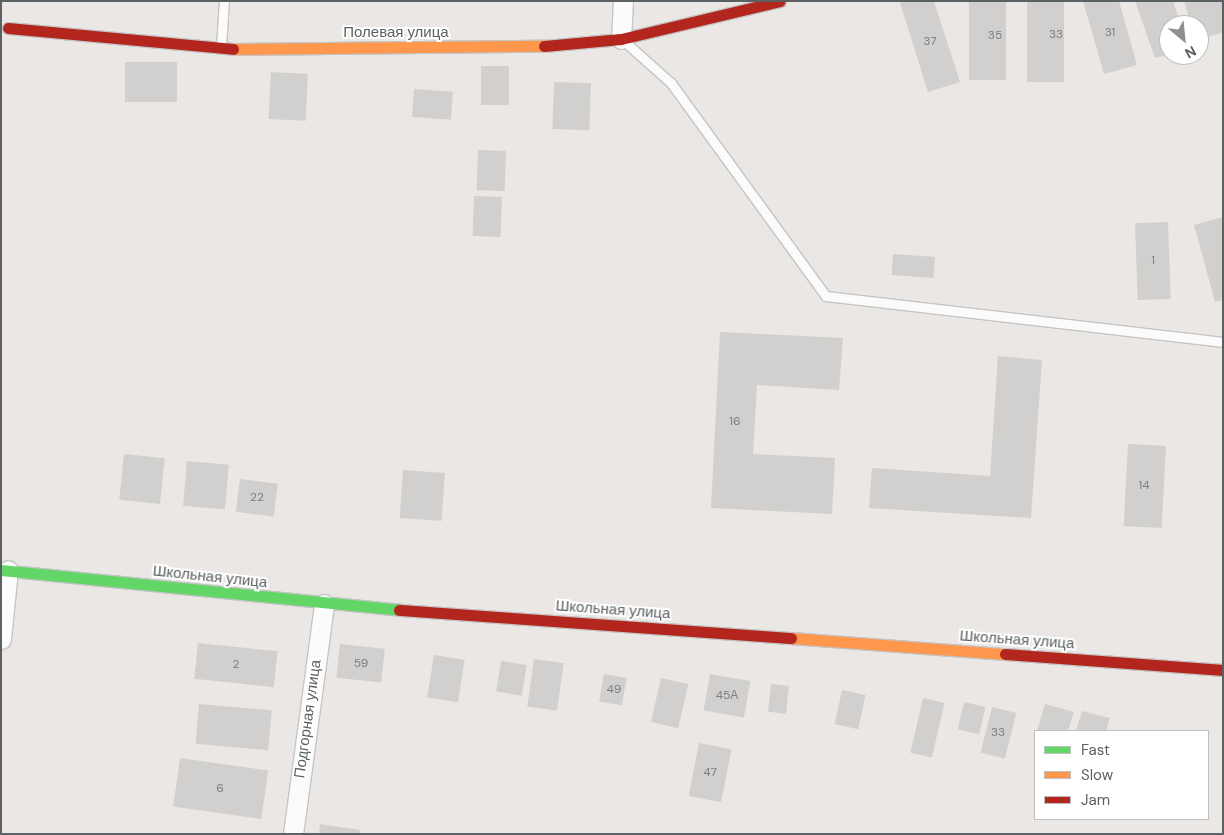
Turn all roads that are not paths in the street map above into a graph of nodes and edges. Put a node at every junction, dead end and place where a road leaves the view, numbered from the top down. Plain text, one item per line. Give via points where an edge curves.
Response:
1 (224, 1) edge
2 (623, 1) edge
3 (780, 1) edge
4 (8, 28) dead end
5 (621, 39) junction
6 (220, 47) junction
7 (1223, 342) edge
8 (5, 570) edge
9 (324, 604) junction
10 (1, 639) edge
11 (1223, 670) edge
12 (293, 834) edge

1 - 6 lane
2 - 5 street
3 - 5 street, Полевая улица
4 - 6 street, Полевая улица
5 - 6 street, Полевая улица via 516,49
5 - 7 lane via 671,83 826,296
8 - 9 street, Школьная улица
8 - 10 street
9 - 11 street, Школьная улица
9 - 12 street, Подгорная улица

